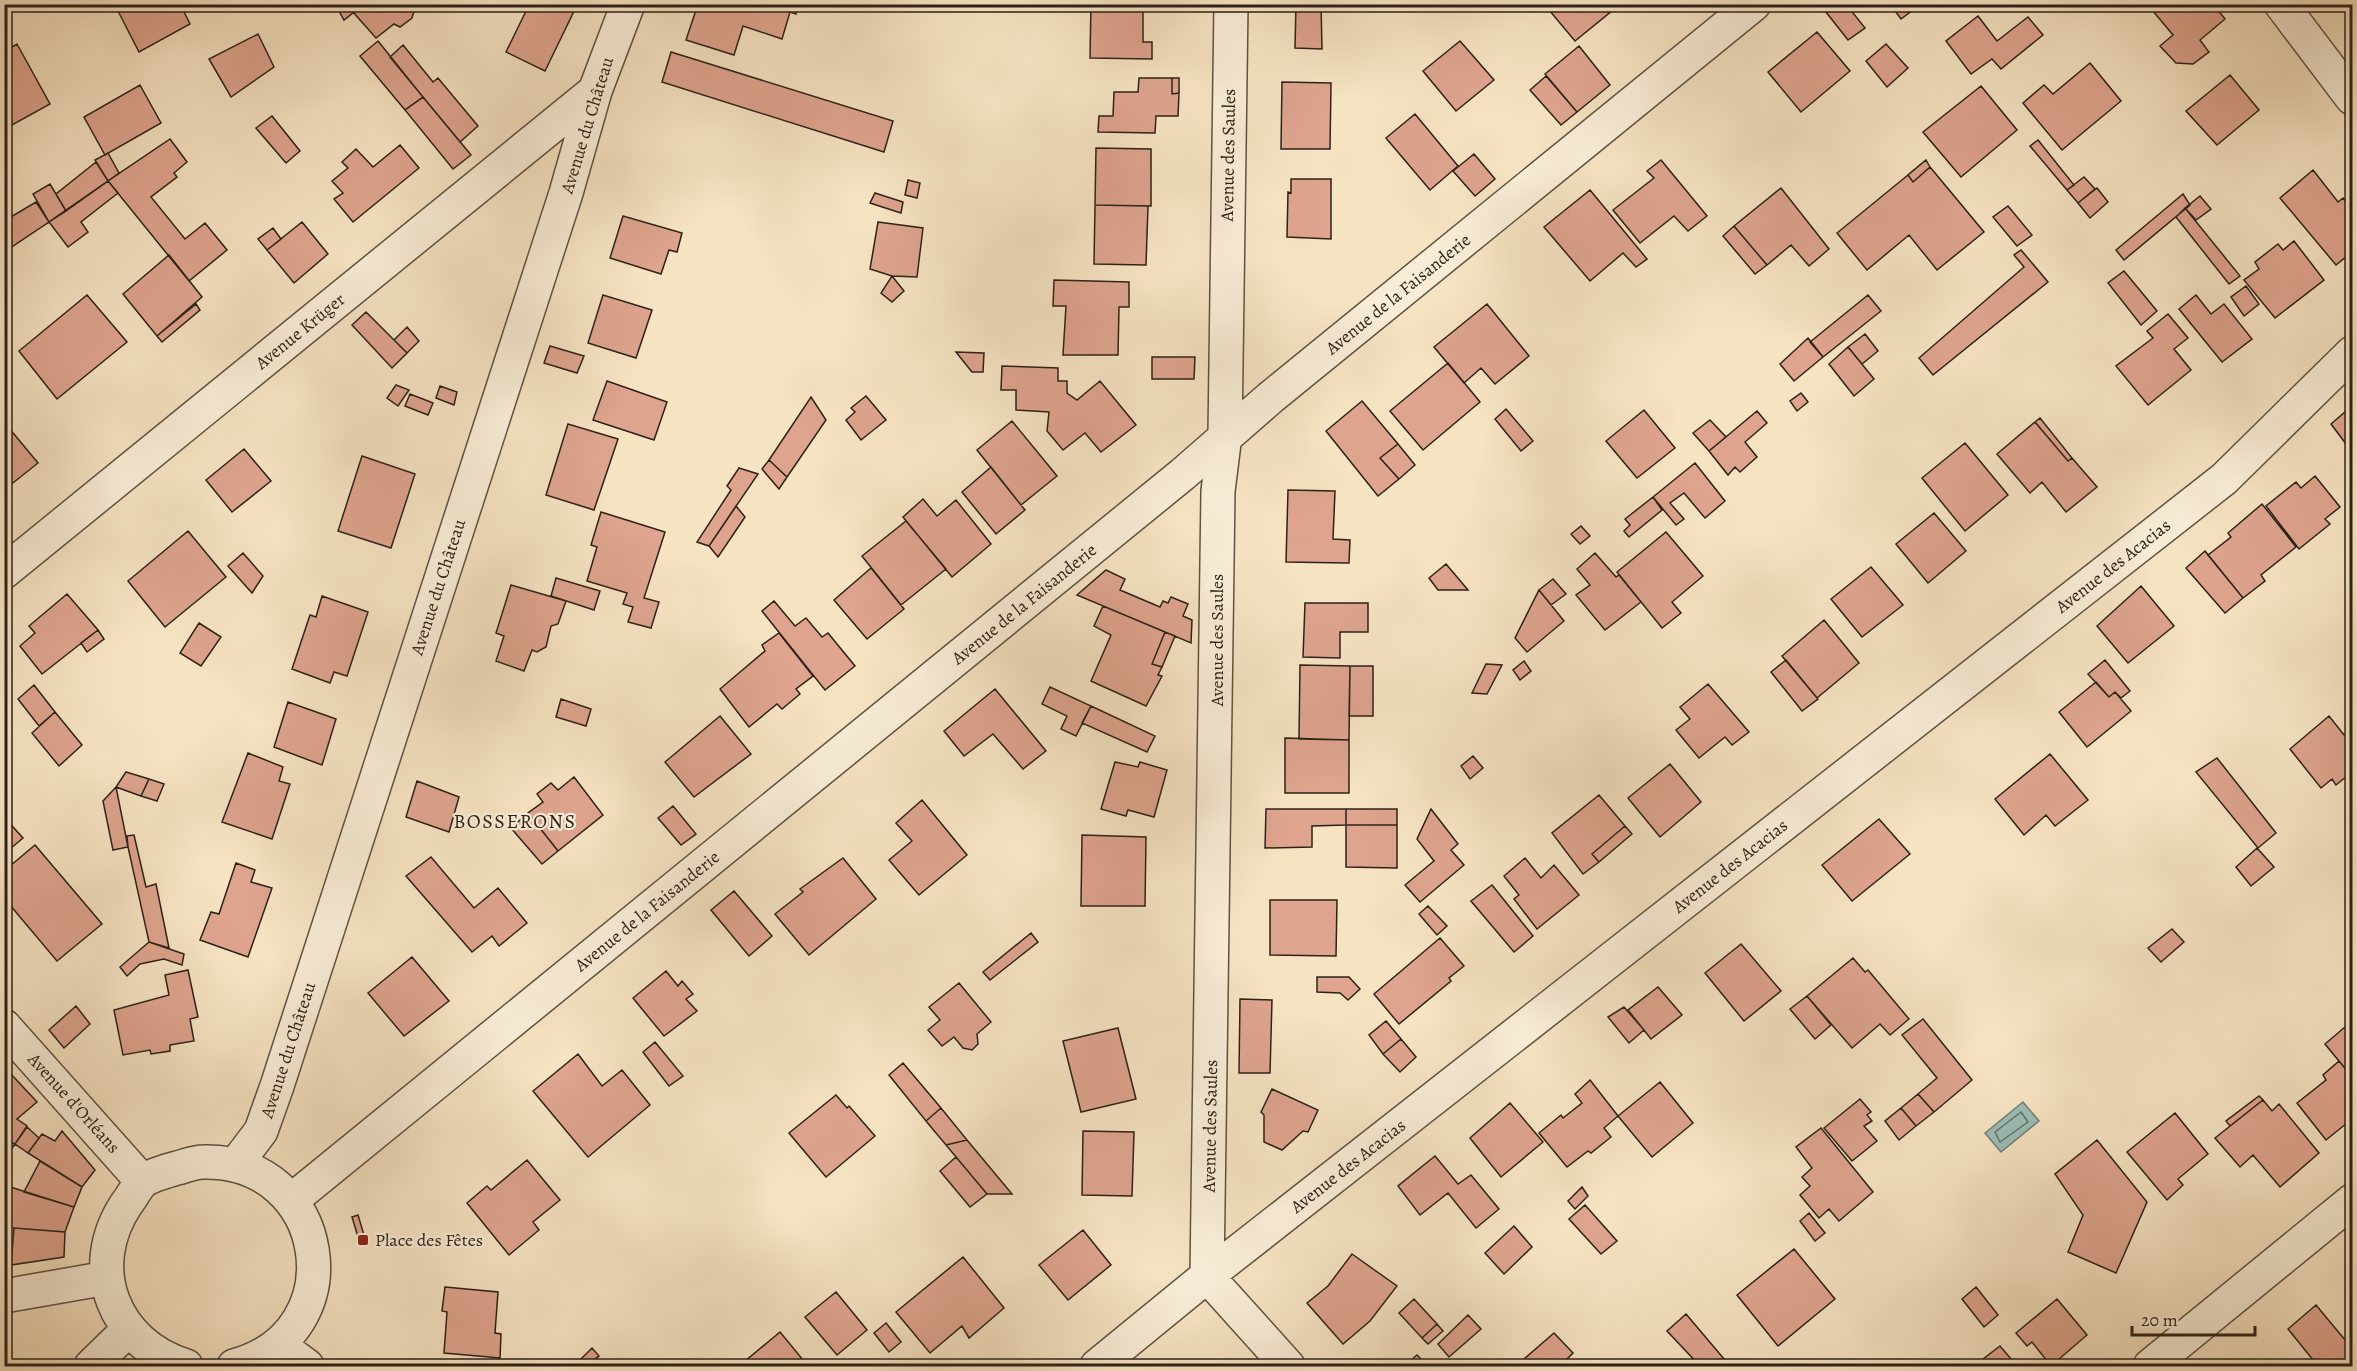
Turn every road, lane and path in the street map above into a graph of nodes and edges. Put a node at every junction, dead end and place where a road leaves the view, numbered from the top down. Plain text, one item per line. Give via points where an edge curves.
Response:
1 (628, 4) edge
2 (1231, 4) edge
3 (1754, 4) edge
4 (2281, 4) edge
5 (595, 91) junction
6 (2352, 98) edge
7 (2352, 353) edge
8 (1225, 435) junction
9 (4, 572) edge
10 (4, 1026) edge
11 (236, 1164) junction
12 (142, 1181) junction
13 (292, 1200) junction
14 (2352, 1201) edge
15 (1207, 1276) junction
16 (107, 1278) junction
17 (4, 1296) edge
18 (128, 1330) junction
19 (279, 1345) junction
20 (91, 1366) edge
21 (186, 1366) edge
22 (234, 1366) edge
23 (307, 1366) edge
24 (1097, 1366) edge
25 (1288, 1366) edge
26 (2150, 1366) edge

1 - 5 street, Avenue du Château
2 - 8 street, Avenue des Saules
3 - 8 street, Avenue de la Faisanderie
4 - 6 street
5 - 9 street, Avenue Krüger
5 - 11 street, Avenue du Château via 566,193 277,1086 261,1131
7 - 15 street, Avenue des Acacias via 2224,479
8 - 13 street, Avenue de la Faisanderie via 1165,489
8 - 15 street, Avenue des Saules via 1218,491
10 - 12 street, Avenue d'Orléans
11 - 12 street via 202,1161
11 - 13 street via 267,1178
12 - 16 street via 119,1215 108,1245
13 - 19 street via 308,1228 315,1259 312,1291 299,1321
14 - 26 street
15 - 24 street, Avenue des Acacias
15 - 25 street
16 - 17 street
16 - 18 street via 114,1305
18 - 20 street
18 - 21 street via 146,1348
19 - 22 street via 253,1361
19 - 23 street

